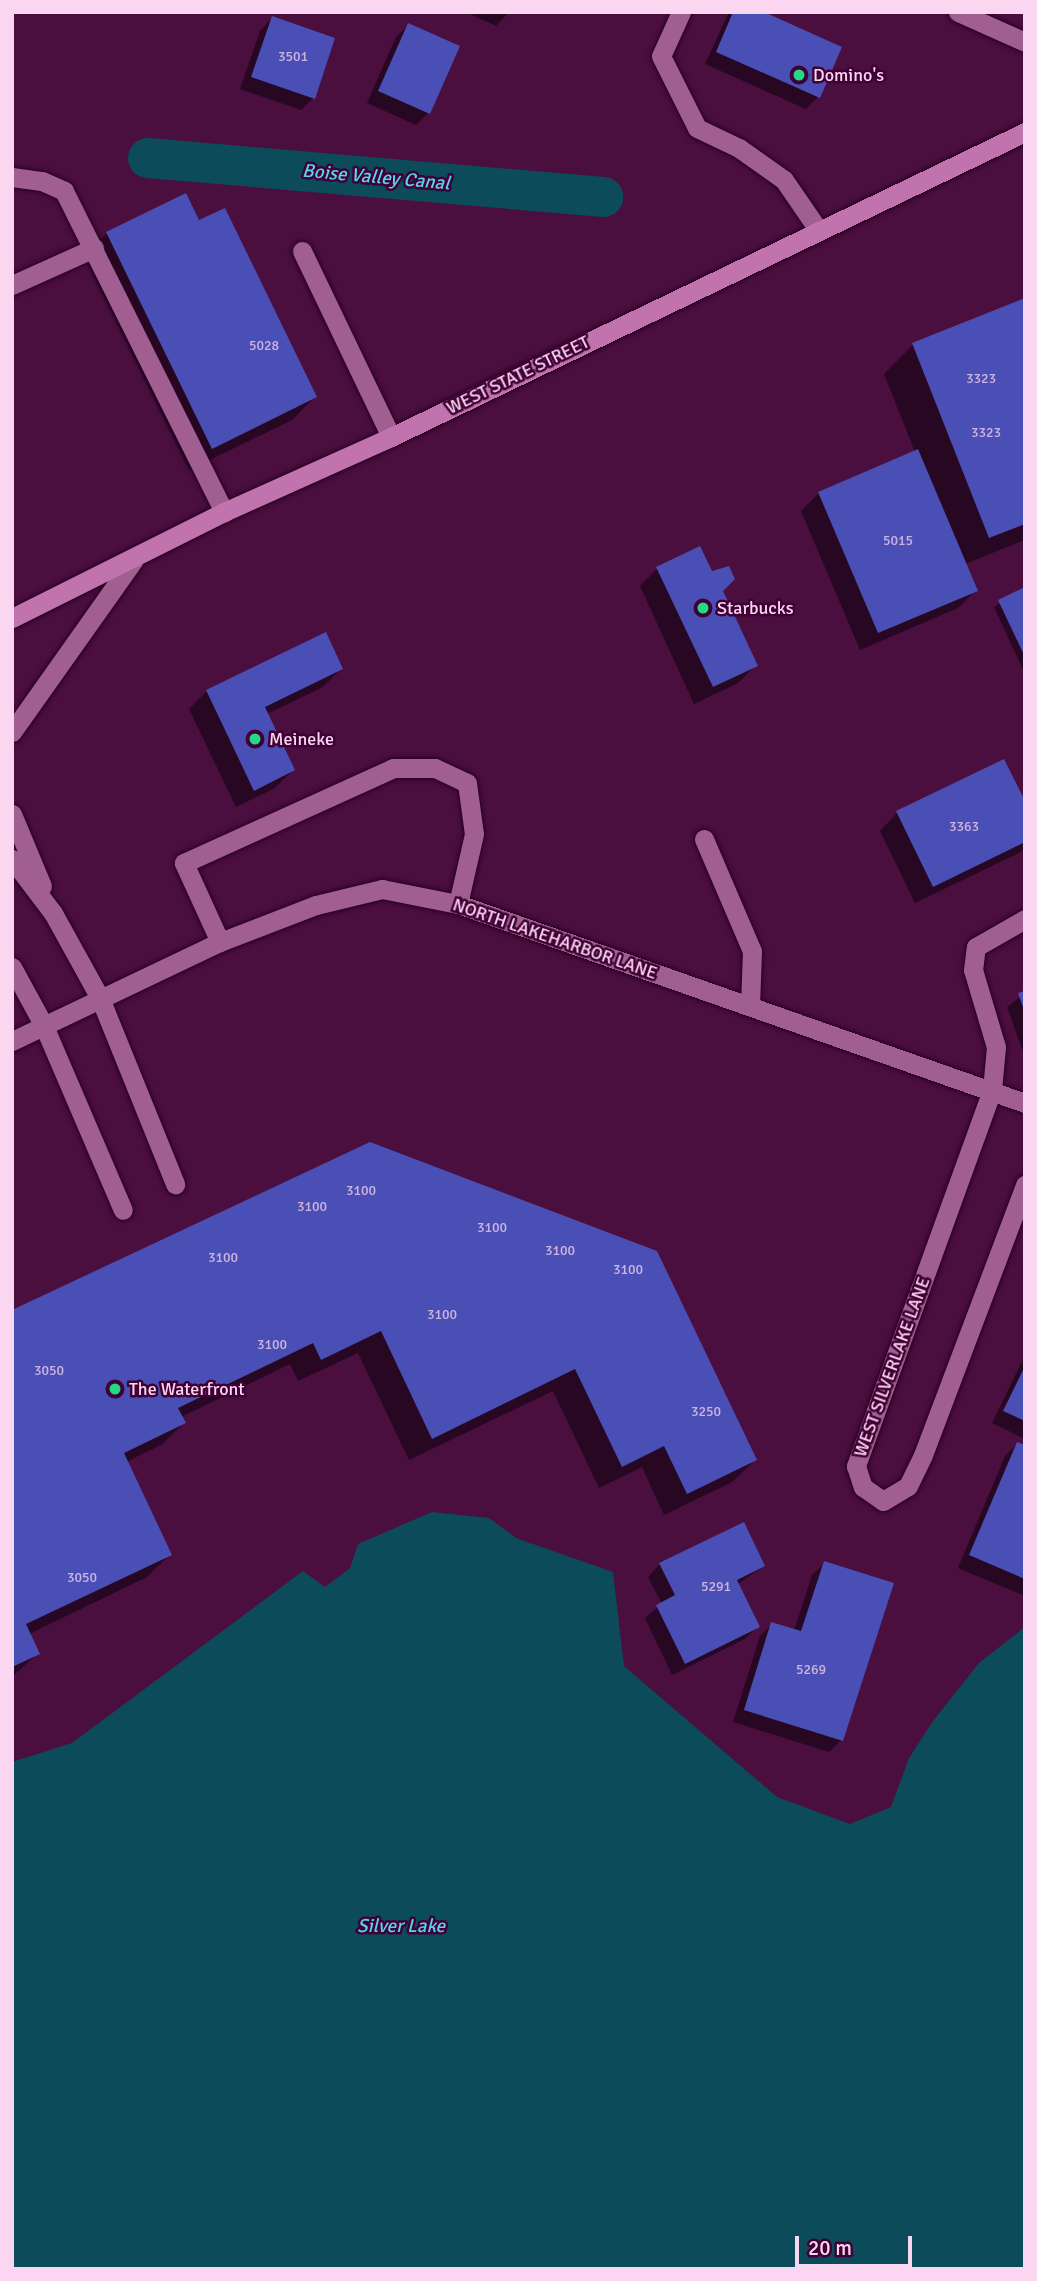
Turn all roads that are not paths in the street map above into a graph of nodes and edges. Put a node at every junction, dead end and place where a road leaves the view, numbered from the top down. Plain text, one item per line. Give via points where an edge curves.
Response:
1 (681, 12) edge
2 (958, 12) edge
3 (1025, 42) edge
4 (1025, 132) edge
5 (12, 177) edge
6 (819, 232) junction
7 (93, 248) junction
8 (302, 250) dead end
9 (12, 285) edge
10 (391, 437) junction
11 (224, 512) junction
12 (134, 559) junction
13 (12, 618) edge
14 (12, 732) edge
15 (12, 814) edge
16 (704, 839) dead end
17 (12, 859) edge
18 (458, 904) junction
19 (53, 913) junction
20 (1025, 919) edge
21 (219, 942) junction
22 (12, 967) edge
23 (100, 999) junction
24 (750, 1005) junction
25 (44, 1026) junction
26 (12, 1041) edge
27 (992, 1090) junction
28 (1025, 1103) edge
29 (175, 1184) dead end
30 (1025, 1185) edge
31 (122, 1210) dead end

1 - 6 street via 661,56 697,128 739,148 784,180
2 - 3 street
4 - 6 main road, WEST STATE STREET
5 - 7 street via 41,181 64,191
6 - 10 main road, WEST STATE STREET
7 - 9 street
7 - 11 street
8 - 10 street
10 - 11 main road, WEST STATE STREET
11 - 12 main road, WEST STATE STREET
12 - 13 main road, WEST STATE STREET
12 - 14 street
15 - 19 street
16 - 24 street via 752,951
17 - 19 street
18 - 21 street, NORTH LAKEHARBOR LANE via 382,889 316,905
18 - 21 street via 474,834 467,783 435,768 393,768 184,863
18 - 24 street, NORTH LAKEHARBOR LANE
19 - 23 street
20 - 27 street via 976,947 973,970 996,1047
21 - 23 street, NORTH LAKEHARBOR LANE
22 - 25 street
23 - 25 street, NORTH LAKEHARBOR LANE
23 - 29 street
24 - 27 street, NORTH LAKEHARBOR LANE
25 - 26 street, NORTH LAKEHARBOR LANE
25 - 31 street
27 - 28 street, NORTH LAKEHARBOR LANE
27 - 30 street, WEST SILVERLAKE LANE via 856,1466 863,1487 883,1501 908,1486 923,1455

